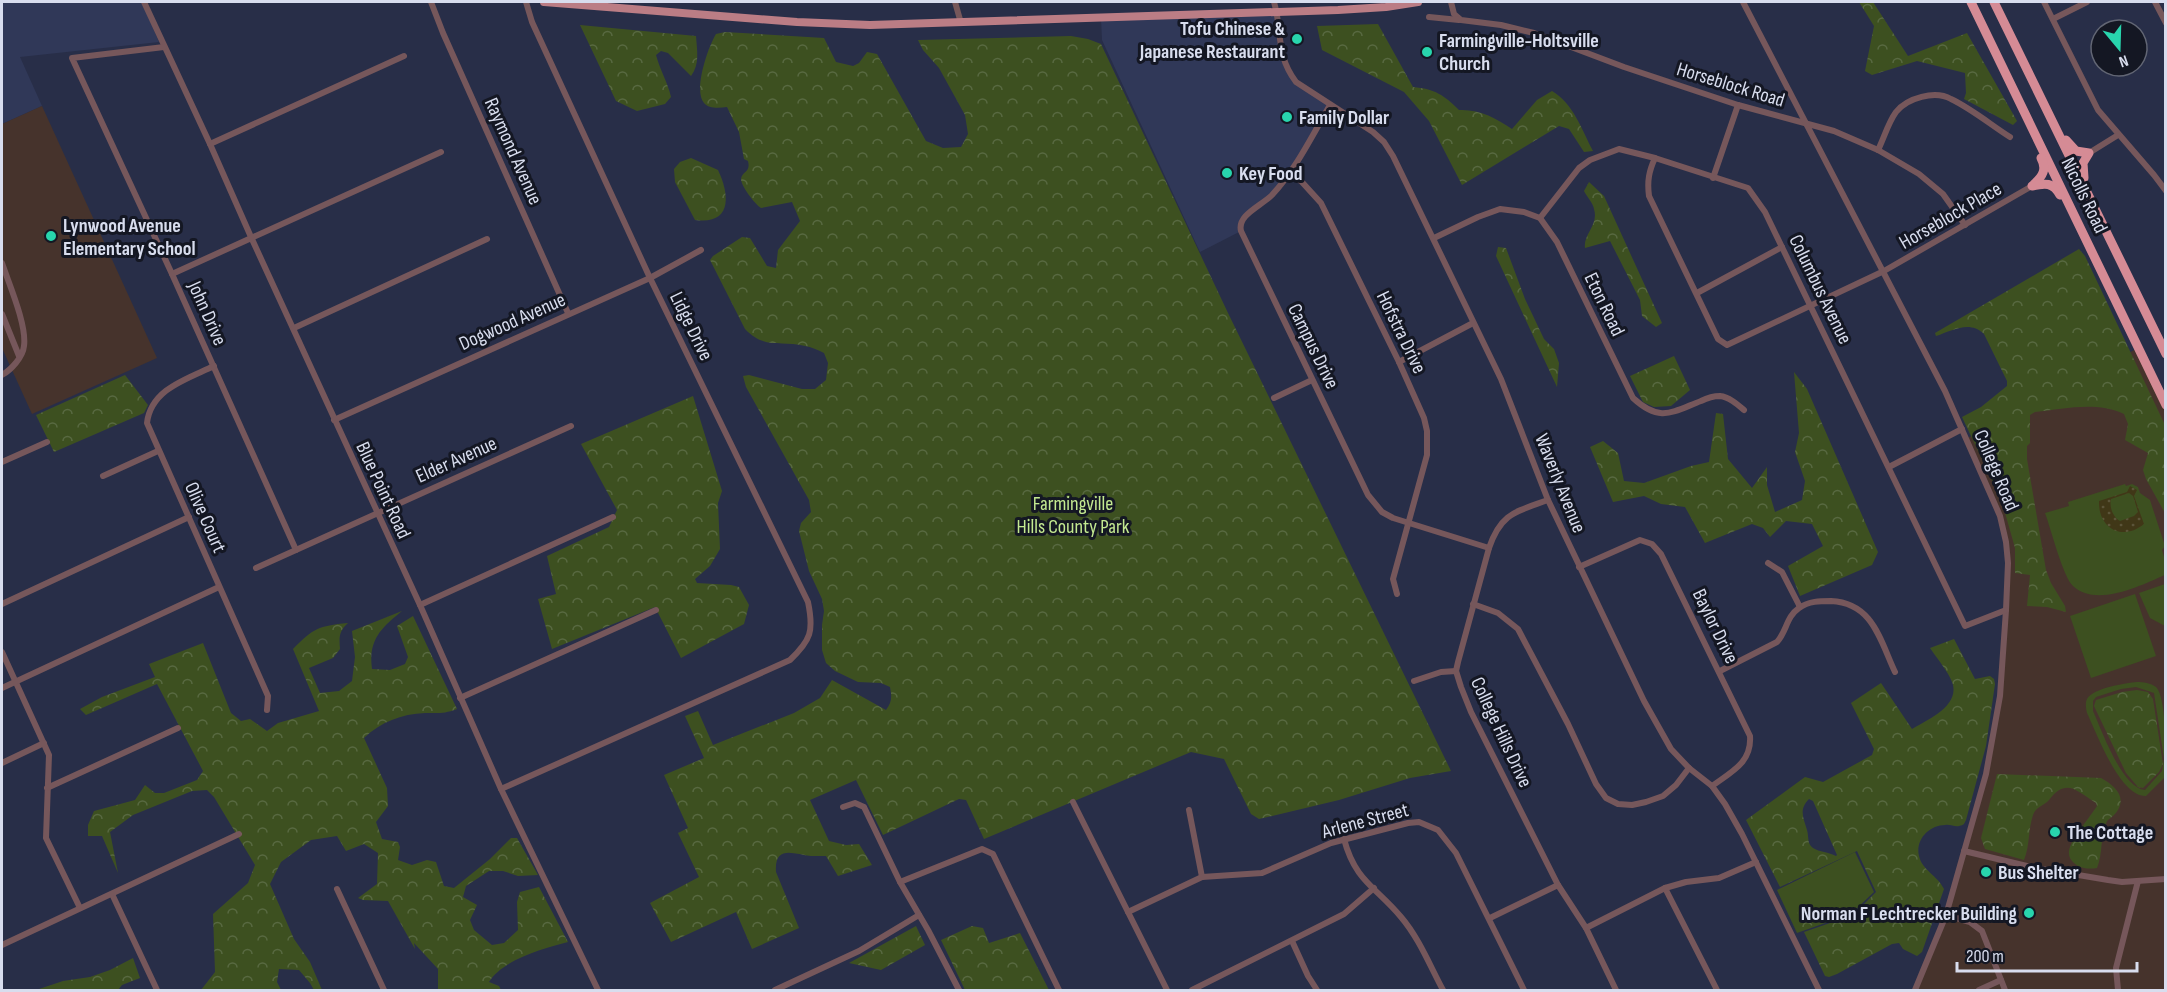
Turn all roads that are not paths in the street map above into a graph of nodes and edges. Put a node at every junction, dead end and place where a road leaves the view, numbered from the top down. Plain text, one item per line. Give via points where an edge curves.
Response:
1 (144, 2) edge
2 (431, 2) edge
3 (526, 2) edge
4 (544, 2) edge
5 (955, 2) edge
6 (1274, 2) edge
7 (1418, 2) edge
8 (1451, 2) edge
9 (1743, 2) edge
10 (1965, 2) edge
11 (1971, 2) edge
12 (2044, 2) edge
13 (2086, 2) edge
14 (2155, 2) edge
15 (1995, 4) edge
16 (625, 5) edge
17 (1277, 12) junction
18 (1429, 17) dead end
19 (2053, 18) junction
20 (1461, 20) junction
21 (960, 23) junction
22 (2166, 23) edge
23 (1987, 36) junction
24 (164, 46) junction
25 (404, 56) dead end
26 (2030, 75) junction
27 (1329, 105) junction
28 (1738, 105) junction
29 (2025, 113) junction
30 (1805, 123) junction
31 (2118, 135) junction
32 (2010, 137) dead end
33 (210, 144) junction
34 (1878, 150) junction
35 (441, 152) dead end
36 (2089, 153) junction
37 (1655, 158) junction
38 (1288, 174) junction
39 (1713, 178) junction
40 (2032, 186) junction
41 (2084, 187) junction
42 (2166, 191) edge
43 (1540, 218) junction
44 (1965, 225) junction
45 (251, 237) junction
46 (1434, 238) junction
47 (488, 239) dead end
48 (1782, 247) junction
49 (701, 250) dead end
50 (2, 263) edge
51 (1884, 271) junction
52 (172, 274) junction
53 (650, 278) junction
54 (2104, 280) junction
55 (1696, 292) junction
56 (1810, 305) junction
57 (568, 313) junction
58 (2, 314) edge
59 (1473, 323) junction
60 (294, 328) junction
61 (2166, 354) edge
62 (19, 356) junction
63 (1399, 362) junction
64 (214, 366) junction
65 (2, 375) edge
66 (1312, 380) junction
67 (1274, 398) dead end
68 (2166, 405) edge
69 (1744, 410) dead end
70 (334, 420) junction
71 (571, 426) dead end
72 (1962, 429) junction
73 (47, 442) dead end
74 (158, 451) junction
75 (2, 462) edge
76 (1889, 467) junction
77 (103, 476) dead end
78 (1548, 500) junction
79 (376, 513) junction
80 (189, 517) junction
81 (614, 517) dead end
82 (1408, 524) junction
83 (1489, 548) junction
84 (296, 550) junction
85 (1768, 563) dead end
86 (1579, 567) junction
87 (256, 568) dead end
88 (219, 587) junction
89 (1396, 594) dead end
90 (2, 604) edge
91 (1473, 604) junction
92 (420, 605) junction
93 (1800, 607) junction
94 (656, 610) dead end
95 (2006, 610) junction
96 (2, 652) edge
97 (1456, 671) junction
98 (1720, 671) junction
99 (1895, 672) dead end
100 (1414, 681) dead end
101 (16, 682) junction
102 (2, 688) edge
103 (460, 698) junction
104 (267, 710) dead end
105 (178, 728) dead end
106 (44, 743) junction
107 (2, 763) edge
108 (1689, 768) junction
109 (1712, 786) junction
110 (47, 788) junction
111 (501, 789) junction
112 (1073, 802) dead end
113 (843, 807) dead end
114 (1189, 810) dead end
115 (239, 834) dead end
116 (1344, 839) junction
117 (1964, 850) junction
118 (1756, 862) junction
119 (1202, 877) junction
120 (2166, 879) edge
121 (2138, 881) junction
122 (900, 882) junction
123 (1558, 885) junction
124 (1374, 888) junction
125 (1665, 888) junction
126 (337, 889) dead end
127 (112, 894) junction
128 (80, 908) junction
129 (1128, 912) junction
130 (919, 915) junction
131 (1946, 915) junction
132 (1490, 918) junction
133 (1586, 928) junction
134 (1292, 941) junction
135 (2, 945) edge
136 (2001, 980) junction
137 (157, 990) edge
138 (384, 990) edge
139 (598, 990) edge
140 (775, 990) edge
141 (959, 990) edge
142 (1059, 990) edge
143 (1167, 990) edge
144 (1192, 990) edge
145 (1317, 990) edge
146 (1443, 990) edge
147 (1524, 990) edge
148 (1616, 990) edge
149 (1717, 990) edge
150 (1819, 990) edge
151 (1915, 990) edge
152 (1979, 990) edge
153 (2005, 990) edge
154 (2118, 990) edge

1 - 24 street, Blue Point Road
2 - 57 street, Raymond Avenue
3 - 53 street, Lidge Drive
4 - 16 main road
5 - 21 street
6 - 17 street, Waverly Avenue
7 - 17 main road
8 - 20 street via 1454,14
9 - 30 street, College Road
10 - 23 highway
11 - 23 highway, Nicolls Road
12 - 19 street
13 - 19 street
14 - 22 street
15 - 26 highway, Nicolls Road
16 - 21 main road via 823,24
17 - 21 main road
17 - 27 street, Waverly Avenue via 1281,54 1287,70 1297,83
18 - 20 street, Horseblock Road
19 - 31 street via 2091,99
20 - 28 street, Horseblock Road via 1534,33
23 - 29 highway, Nicolls Road
24 - 33 street, Blue Point Road
24 - 52 street, John Drive via 72,58
25 - 33 street
26 - 36 highway via 2069,145
26 - 41 highway, Nicolls Road
27 - 38 street, Campus Drive
27 - 46 street, Waverly Avenue via 1384,142
28 - 30 street, Horseblock Road
28 - 39 street
29 - 40 highway via 2045,166 2043,175
29 - 54 highway, Nicolls Road
30 - 34 street, Horseblock Road
30 - 51 street, College Road
31 - 36 street
31 - 42 street
32 - 34 street via 1950,97 1933,95 1897,110
33 - 45 street, Blue Point Road
34 - 44 street, Horseblock Road via 1936,187
35 - 45 street
36 - 41 highway via 2082,166
37 - 39 street, Columbus Avenue
37 - 43 street, Columbus Avenue via 1619,149 1590,159
37 - 55 street via 1649,172 1648,196
38 - 63 street, Hofstra Drive via 1301,181 1321,203
38 - 66 street, Campus Drive via 1239,225
39 - 48 street, Columbus Avenue via 1748,188
40 - 44 street, Horseblock Place
40 - 54 highway via 2045,183 2056,189
41 - 61 highway, Nicolls Road
43 - 46 street via 1500,210
43 - 69 street, Eton Road via 1557,242 1633,398 1657,412 1681,411 1718,396 1730,399
44 - 51 street, Horseblock Place
45 - 52 street
45 - 60 street, Blue Point Road
46 - 59 street, Waverly Avenue
47 - 60 street
48 - 55 street
48 - 56 street, Columbus Avenue
49 - 53 street, Dogwood Avenue
50 - 62 street via 24,331 24,349
51 - 56 street, Horseblock Place
51 - 72 street, College Road
52 - 64 street, John Drive
53 - 57 street, Dogwood Avenue
53 - 111 street, Lidge Drive via 808,602 811,616 807,642 790,660
54 - 68 highway, Nicolls Road
55 - 56 street, Horseblock Place via 1723,344 1733,344
56 - 76 street, Columbus Avenue
57 - 70 street, Dogwood Avenue
58 - 62 street
59 - 63 street
59 - 78 street, Waverly Avenue via 1509,397
60 - 70 street, Blue Point Road
62 - 65 street via 12,369
63 - 82 street, Hofstra Drive via 1427,431 1427,455
64 - 74 street, Olive Court via 170,388 152,405 147,423
64 - 84 street, John Drive
66 - 67 street
66 - 82 street, Campus Drive via 1375,506
70 - 79 street, Blue Point Road
71 - 79 street, Elder Avenue
72 - 76 street
72 - 95 street, College Road via 2000,516 2008,563
73 - 75 street
74 - 77 street
74 - 80 street, Olive Court
76 - 95 street, Columbus Avenue via 1965,626
78 - 83 street, College Hills Drive via 1506,518
78 - 86 street, Waverly Avenue
79 - 84 street, Elder Avenue
79 - 92 street, Blue Point Road
80 - 88 street, Olive Court
80 - 90 street
81 - 92 street
82 - 83 street, Campus Drive
82 - 89 street, Hofstra Drive via 1393,579
83 - 91 street, College Hills Drive
84 - 87 street, Elder Avenue
85 - 93 street via 1782,572
86 - 98 street, Baylor Drive via 1635,541 1652,544 1661,554
86 - 108 street, Waverly Avenue via 1659,730
88 - 101 street
88 - 104 street, Olive Court via 268,696
91 - 97 street, College Hills Drive
91 - 108 street via 1498,613 1518,629 1606,798 1632,805 1663,796
92 - 103 street, Blue Point Road
93 - 98 street via 1789,618 1777,642
93 - 99 street via 1823,601 1857,607 1870,621
94 - 103 street
95 - 117 street, College Road via 2000,696 1986,774
96 - 101 street
97 - 100 street
97 - 123 street, College Hills Drive via 1471,712
98 - 109 street, Baylor Drive via 1746,725 1750,747 1747,759
101 - 102 street
101 - 106 street
103 - 111 street, Blue Point Road
105 - 110 street
106 - 107 street
106 - 110 street via 49,754
108 - 109 street, Waverly Avenue
109 - 118 street, Waverly Avenue
110 - 128 street via 46,838
111 - 139 street, Blue Point Road
112 - 129 street
113 - 122 street via 855,803 864,807
114 - 119 street
115 - 127 street
116 - 119 street, Arlene Street via 1262,873
116 - 124 street via 1355,869
116 - 132 street, Arlene Street via 1408,823 1428,824 1438,830 1456,853
117 - 121 street via 2031,867
117 - 131 street, College Road
118 - 125 street via 1719,878
118 - 150 street, Waverly Avenue
119 - 129 street, Arlene Street
120 - 121 street
121 - 154 street via 2116,968
122 - 130 street
122 - 142 street via 982,849 993,854
123 - 132 street
123 - 133 street, College Hills Drive
124 - 134 street via 1344,914
124 - 146 street via 1402,918
125 - 133 street
125 - 149 street
126 - 138 street
127 - 128 street
127 - 137 street
128 - 135 street
129 - 143 street
130 - 140 street via 859,951
130 - 141 street
131 - 136 street via 1970,922 1982,931
131 - 151 street, College Road
132 - 147 street, Arlene Street
133 - 148 street, College Hills Drive
134 - 144 street
134 - 145 street
136 - 152 street
136 - 153 street

